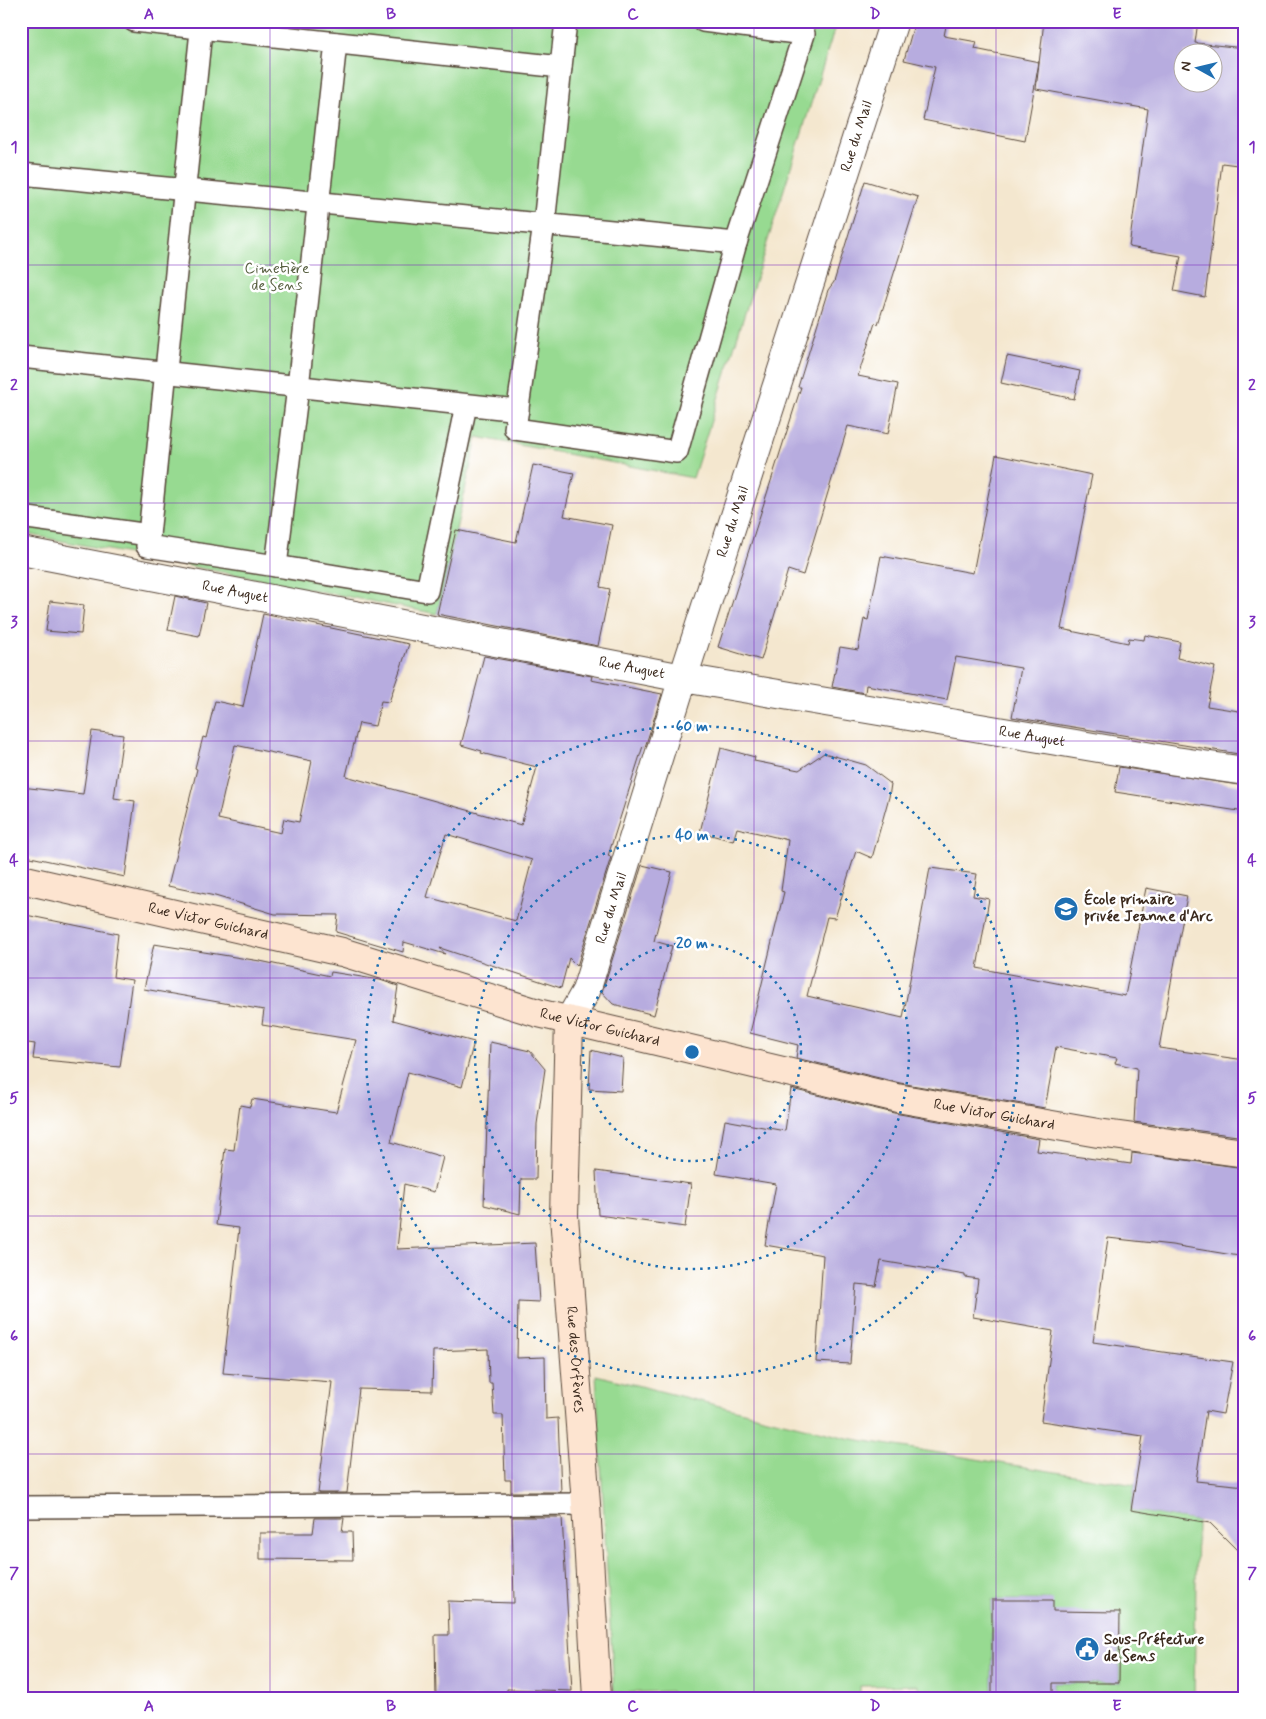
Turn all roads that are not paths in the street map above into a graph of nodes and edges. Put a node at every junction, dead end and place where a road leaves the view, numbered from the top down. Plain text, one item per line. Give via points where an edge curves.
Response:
1 (134, 21) edge
2 (566, 21) edge
3 (703, 21) edge
4 (894, 21) edge
5 (201, 25) edge
6 (336, 43) junction
7 (561, 67) junction
8 (21, 174) edge
9 (183, 189) junction
10 (319, 203) junction
11 (544, 224) junction
12 (736, 243) junction
13 (21, 358) edge
14 (165, 372) junction
15 (298, 387) junction
16 (466, 405) junction
17 (518, 410) junction
18 (21, 517) edge
19 (149, 535) junction
20 (21, 551) edge
21 (276, 566) junction
22 (683, 678) junction
23 (1245, 771) edge
24 (21, 879) edge
25 (569, 1021) junction
26 (1245, 1153) edge
27 (586, 1504) junction
28 (21, 1507) edge
29 (597, 1698) edge

1 - 5 lane
2 - 7 lane
3 - 12 lane via 804,34
4 - 22 street, Rue du Mail
5 - 6 lane
5 - 9 lane
6 - 7 lane
6 - 10 lane
7 - 11 lane
8 - 9 lane
9 - 10 lane
9 - 14 lane
10 - 11 lane
10 - 15 lane
11 - 12 lane
11 - 17 lane
12 - 17 lane via 677,452 515,429
13 - 14 lane
14 - 15 lane
14 - 19 lane
15 - 16 lane
15 - 21 lane
16 - 17 lane
16 - 21 lane via 427,591
18 - 19 lane
19 - 21 lane via 147,546
20 - 22 street, Rue Auguet
22 - 23 street, Rue Auguet
22 - 25 street, Rue du Mail via 586,991
24 - 25 main road, Rue Victor Guichard via 342,952
25 - 26 main road, Rue Victor Guichard via 897,1098 1098,1133
25 - 27 main road, Rue des Orfèvres via 564,1216
27 - 28 lane
27 - 29 main road, Rue des Orfèvres

